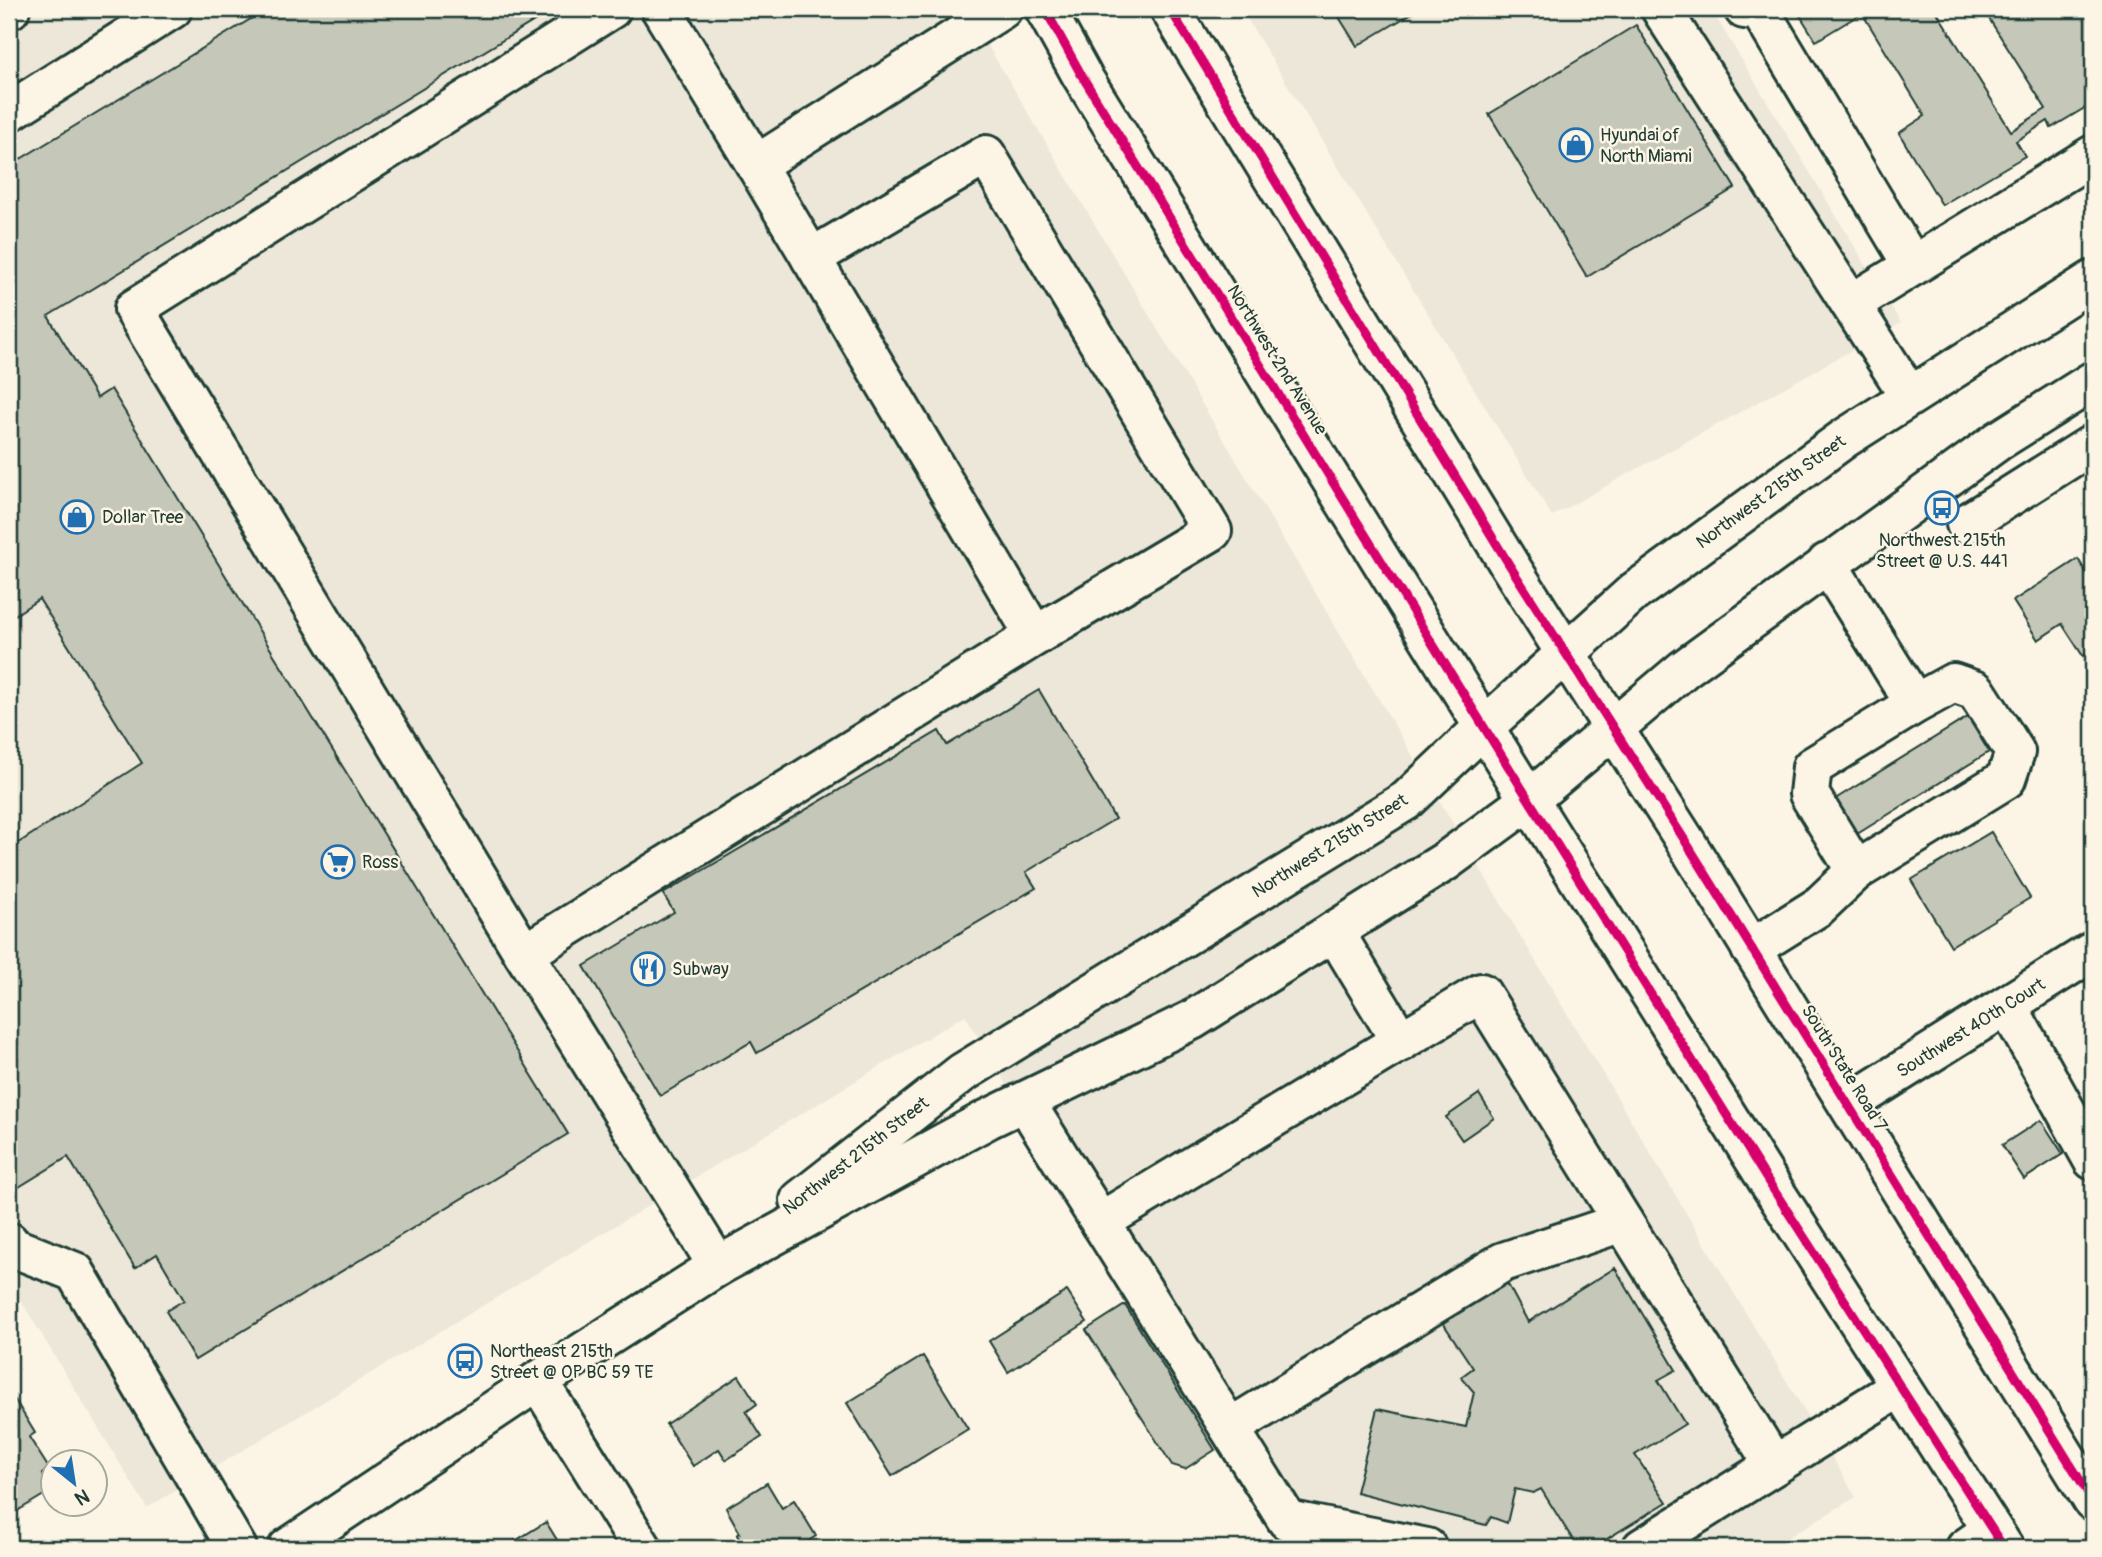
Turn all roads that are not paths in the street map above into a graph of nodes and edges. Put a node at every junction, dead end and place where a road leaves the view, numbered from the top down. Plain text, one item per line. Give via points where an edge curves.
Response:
1 (172, 9) edge
2 (611, 9) edge
3 (661, 9) edge
4 (1002, 9) edge
5 (1045, 9) edge
6 (1661, 9) edge
7 (1744, 9) edge
8 (1183, 13) edge
9 (9, 112) edge
10 (2093, 155) edge
11 (756, 165) junction
12 (811, 258) junction
13 (1913, 266) junction
14 (2093, 279) edge
15 (1851, 304) junction
16 (2093, 381) edge
17 (1909, 395) junction
18 (2093, 444) edge
19 (1966, 524) dead end
20 (1827, 563) junction
21 (1035, 636) junction
22 (1566, 653) junction
23 (1915, 704) junction
24 (1484, 727) junction
25 (1612, 728) junction
26 (1529, 800) junction
27 (1856, 871) junction
28 (1334, 931) junction
29 (1751, 949) junction
30 (2093, 951) edge
31 (524, 954) junction
32 (2007, 1004) junction
33 (1401, 1041) junction
34 (1025, 1102) junction
35 (1849, 1104) junction
36 (2093, 1160) edge
37 (1100, 1222) junction
38 (1623, 1222) junction
39 (9, 1242) edge
40 (718, 1266) junction
41 (538, 1381) junction
42 (1900, 1387) junction
43 (1230, 1428) junction
44 (1774, 1465) junction
45 (2088, 1482) edge
46 (1988, 1542) edge
47 (237, 1548) edge
48 (288, 1548) edge
49 (642, 1548) edge
50 (1427, 1548) edge
51 (1642, 1548) edge

1 - 9 main road
2 - 31 main road via 134,309
3 - 11 main road
4 - 11 main road
5 - 24 main road, Northwest 2nd Avenue
6 - 15 main road
7 - 13 main road via 1760,11
8 - 22 main road
10 - 13 main road
11 - 12 main road
12 - 21 main road
12 - 21 main road via 986,155 1212,531
13 - 15 main road
14 - 17 main road, Northwest 215th Street
15 - 17 main road
16 - 20 main road, Northwest 215th Street via 1998,441
17 - 22 main road, Northwest 215th Street via 1655,577
18 - 19 main road
20 - 23 main road
20 - 25 main road, Northwest 215th Street
21 - 31 main road
22 - 24 main road, Northwest 215th Street
22 - 25 main road, South State Road 7
23 - 27 main road via 1812,767 1809,794
23 - 27 main road via 1953,683 1976,691 2015,752 2006,779
24 - 26 main road
24 - 40 main road, Northwest 215th Street via 1407,800 962,1073
25 - 26 main road, Northwest 215th Street
25 - 29 main road, South State Road 7
26 - 28 main road, Northwest 215th Street via 1446,861
26 - 42 main road
27 - 29 main road via 1818,907
28 - 33 main road
28 - 34 main road, Northwest 215th Street via 1192,1020
29 - 35 main road, South State Road 7
30 - 32 main road, Southwest 40th Court
31 - 40 main road
32 - 35 main road, Southwest 40th Court
32 - 36 main road
33 - 37 main road
33 - 38 main road via 1481,993
34 - 37 main road
34 - 40 main road, Northwest 215th Street
35 - 45 main road, South State Road 7
37 - 43 main road
38 - 43 main road via 1503,1262
38 - 44 main road
39 - 47 main road via 75,1272
40 - 41 main road, Northwest 215th Street
41 - 48 main road, Northwest 215th Street
41 - 49 main road
42 - 44 main road
42 - 46 main road
43 - 50 main road via 1287,1520
44 - 51 main road

